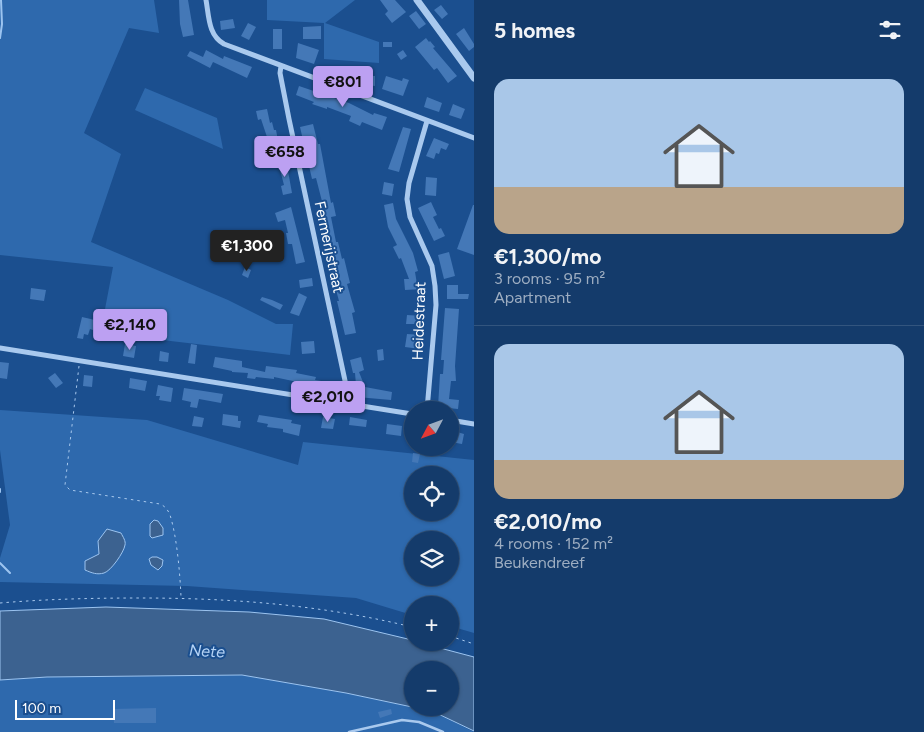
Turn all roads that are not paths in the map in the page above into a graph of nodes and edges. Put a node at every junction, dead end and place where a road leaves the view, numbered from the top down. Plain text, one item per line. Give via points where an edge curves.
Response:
1 (206, 0) edge
2 (417, 0) edge
3 (281, 66) junction
4 (474, 78) edge
5 (426, 120) junction
6 (474, 138) edge
7 (0, 348) edge
8 (428, 401) edge
9 (350, 404) junction
10 (404, 413) edge
11 (459, 422) edge
12 (474, 424) edge
13 (348, 732) edge
14 (443, 732) edge

1 - 3 street via 216,38
2 - 4 street
3 - 5 street
3 - 9 street, Fermerijstraat
5 - 6 street
5 - 8 street, Heidestraat via 407,199 410,217 432,266 435,286
7 - 9 street
9 - 10 street
11 - 12 street
13 - 14 lane via 402,720 420,722

